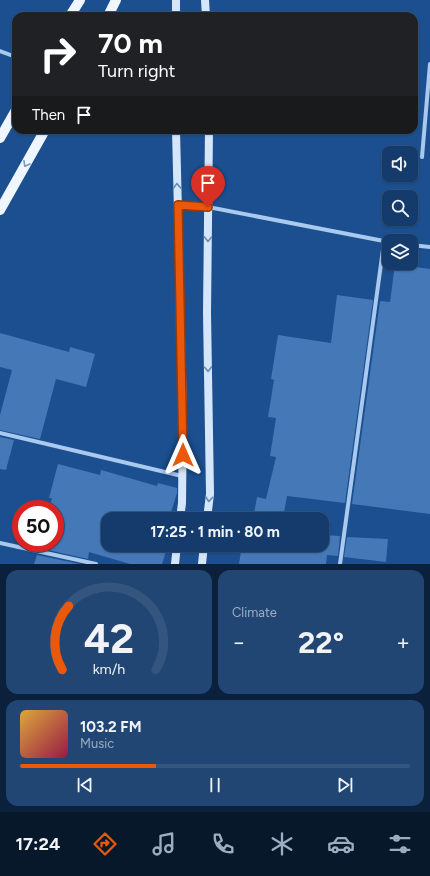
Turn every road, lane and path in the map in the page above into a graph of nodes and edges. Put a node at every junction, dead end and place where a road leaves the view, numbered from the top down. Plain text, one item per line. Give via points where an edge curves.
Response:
1 (80, 0) edge
2 (116, 0) edge
3 (176, 0) edge
4 (205, 0) edge
5 (72, 12) edge
6 (110, 12) edge
7 (176, 12) edge
8 (206, 12) edge
9 (0, 51) edge
10 (12, 56) edge
11 (430, 64) edge
12 (12, 117) edge
13 (43, 134) edge
14 (176, 134) edge
15 (209, 134) edge
16 (0, 138) edge
17 (422, 157) dead end
18 (178, 205) junction
19 (208, 207) junction
20 (0, 210) edge
21 (382, 241) edge
22 (418, 246) edge
23 (430, 247) edge
24 (382, 270) edge
25 (0, 433) edge
26 (182, 476) junction
27 (180, 512) edge
28 (208, 512) edge
29 (0, 543) edge
30 (176, 552) edge
31 (203, 552) edge
32 (96, 564) edge
33 (175, 564) edge
34 (202, 564) edge
35 (340, 564) edge

1 - 5 main road
2 - 6 main road
3 - 7 main road
4 - 8 main road
9 - 10 street
11 - 17 street
12 - 16 main road
13 -> 20 main road
18 -> 14 main road
15 - 19 main road
18 - 19 street
18 - 26 main road
19 - 21 street
19 -> 28 main road via 210,494
22 - 23 street
24 - 35 street
25 - 26 street
26 - 27 main road
29 - 32 street
30 - 33 main road
31 - 34 main road

